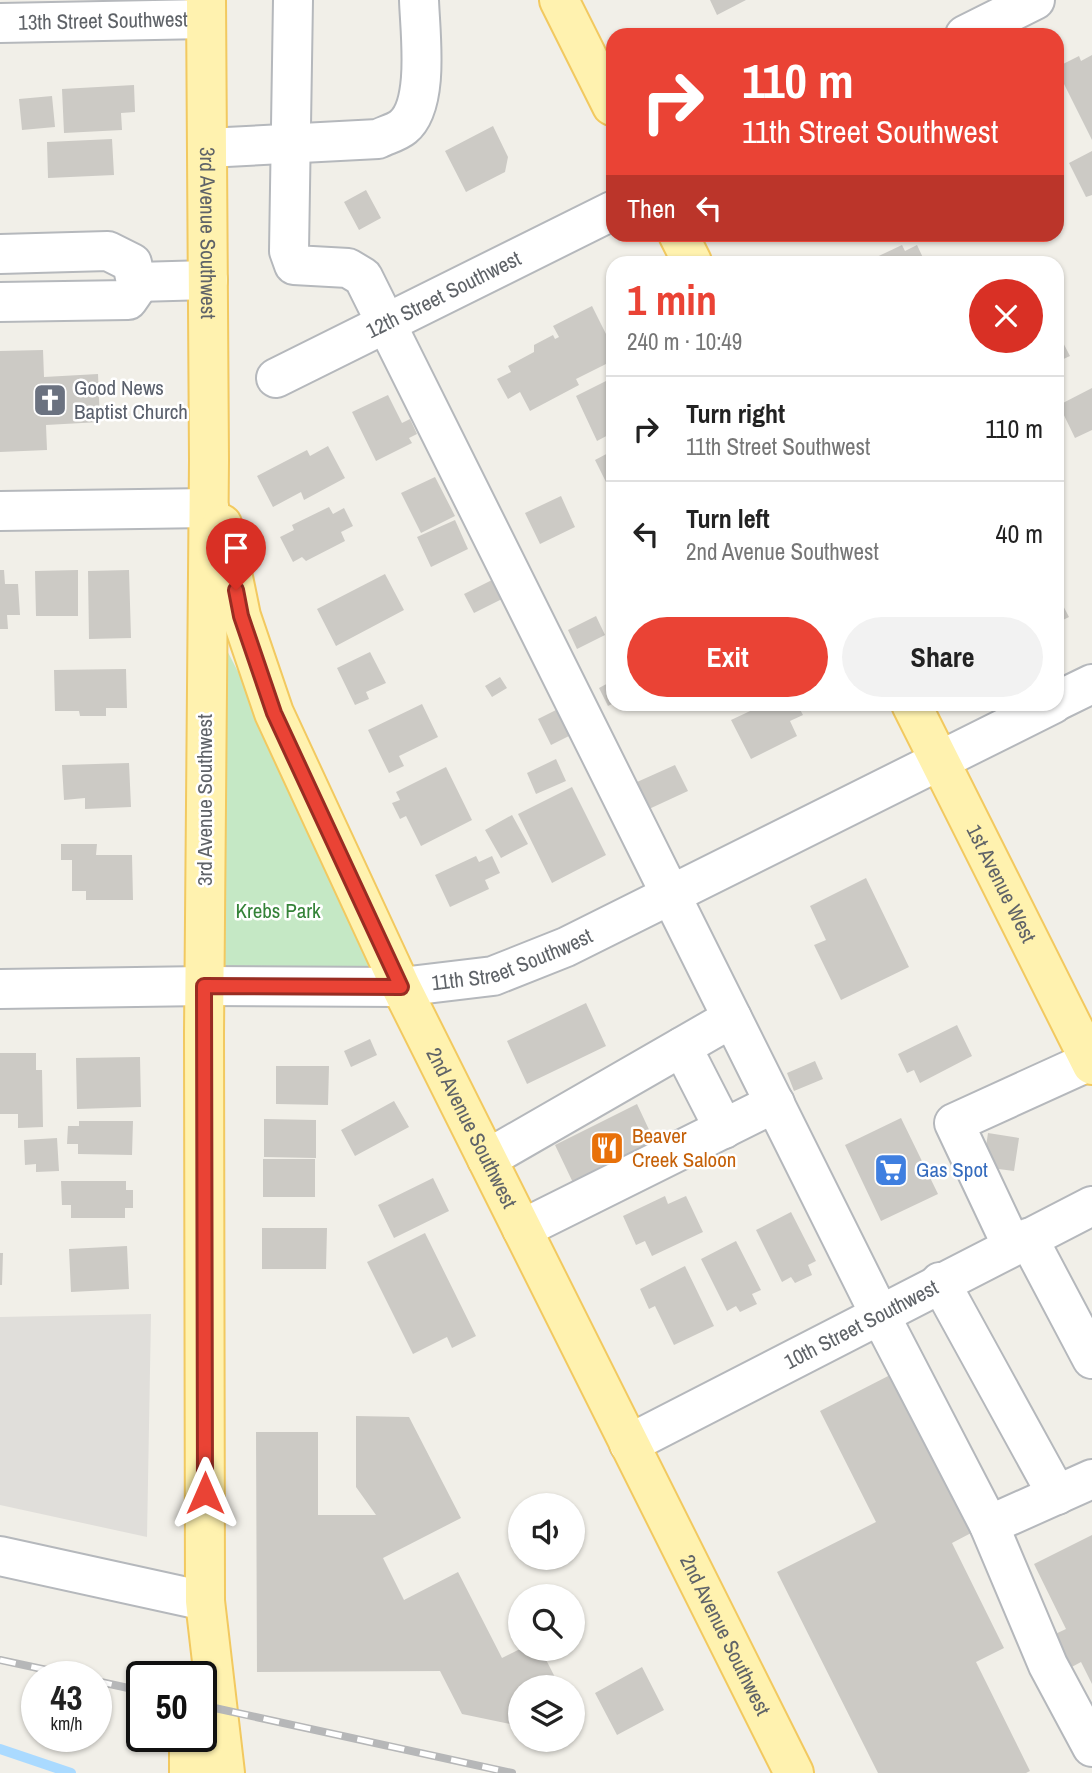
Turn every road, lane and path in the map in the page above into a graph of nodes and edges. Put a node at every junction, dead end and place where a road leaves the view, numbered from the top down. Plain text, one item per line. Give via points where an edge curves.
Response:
1 (293, 0) edge
2 (419, 0) edge
3 (559, 0) edge
4 (1035, 0) edge
5 (206, 10) edge
6 (0, 23) edge
7 (979, 28) edge
8 (606, 94) edge
9 (290, 145) junction
10 (207, 148) junction
11 (606, 214) edge
12 (0, 254) edge
13 (208, 279) junction
14 (136, 282) junction
15 (0, 302) edge
16 (387, 322) junction
17 (276, 378) dead end
18 (209, 460) junction
19 (209, 508) junction
20 (0, 511) edge
21 (1092, 684) edge
22 (1064, 698) edge
23 (915, 711) edge
24 (1039, 711) edge
25 (940, 761) junction
26 (670, 893) junction
27 (204, 986) junction
28 (401, 987) junction
29 (0, 989) edge
30 (732, 1018) junction
31 (682, 1047) junction
32 (1091, 1063) edge
33 (775, 1103) junction
34 (724, 1129) junction
35 (487, 1159) junction
36 (1092, 1206) edge
37 (522, 1228) junction
38 (1020, 1242) junction
39 (940, 1282) junction
40 (879, 1313) junction
41 (1092, 1359) edge
42 (629, 1444) junction
43 (1092, 1479) edge
44 (1057, 1495) junction
45 (989, 1525) junction
46 (0, 1556) edge
47 (205, 1601) junction
48 (195, 1661) edge
49 (1092, 1747) edge
50 (225, 1773) edge
51 (794, 1773) edge

1 - 9 street
2 - 9 street via 417,107 403,127 378,139
3 - 8 main road
4 - 7 street
5 - 6 street, 13th Street Southwest
5 - 10 main road, 3rd Avenue Southwest
9 - 10 street
9 - 16 street via 289,251 294,265 348,268 363,277
10 - 13 main road, 3rd Avenue Southwest
11 - 16 street, 12th Street Southwest
12 - 14 street via 108,251 132,263
13 - 14 street
13 - 18 main road, 3rd Avenue Southwest
14 - 15 street via 128,300
16 - 17 street, 12th Street Southwest
16 - 26 street
18 - 19 main road, 3rd Avenue Southwest
18 - 28 main road, 2nd Avenue Southwest via 241,616 274,713
19 - 20 street
19 - 27 main road, 3rd Avenue Southwest
21 - 22 street, 11th Street Southwest
23 - 25 main road, 1st Avenue West
24 - 25 street, 11th Street Southwest
25 - 26 street, 11th Street Southwest
25 - 32 main road, 1st Avenue West
26 - 28 street, 11th Street Southwest via 566,947 493,976
26 - 30 street
27 - 28 street, 11th Street Southwest
27 - 29 street, 11th Street Southwest
27 - 47 main road, 3rd Avenue Southwest
28 - 35 main road, 2nd Avenue Southwest
30 - 31 street
30 - 33 street
31 - 34 street
31 - 35 street
32 - 38 street via 954,1123
33 - 34 street
33 - 40 street
34 - 37 street
35 - 37 main road, 2nd Avenue Southwest
36 - 38 street, 10th Street Southwest
37 - 42 main road, 2nd Avenue Southwest
38 - 39 street, 10th Street Southwest
38 - 41 street
39 - 40 street, 10th Street Southwest
39 - 44 street
40 - 42 street, 10th Street Southwest
40 - 45 street
42 - 51 main road, 2nd Avenue Southwest
43 - 44 street
44 - 45 street
45 - 49 street via 1048,1665
46 - 47 street
47 - 48 main road, 3rd Avenue Southwest
47 - 50 main road, 3rd Avenue Southwest

